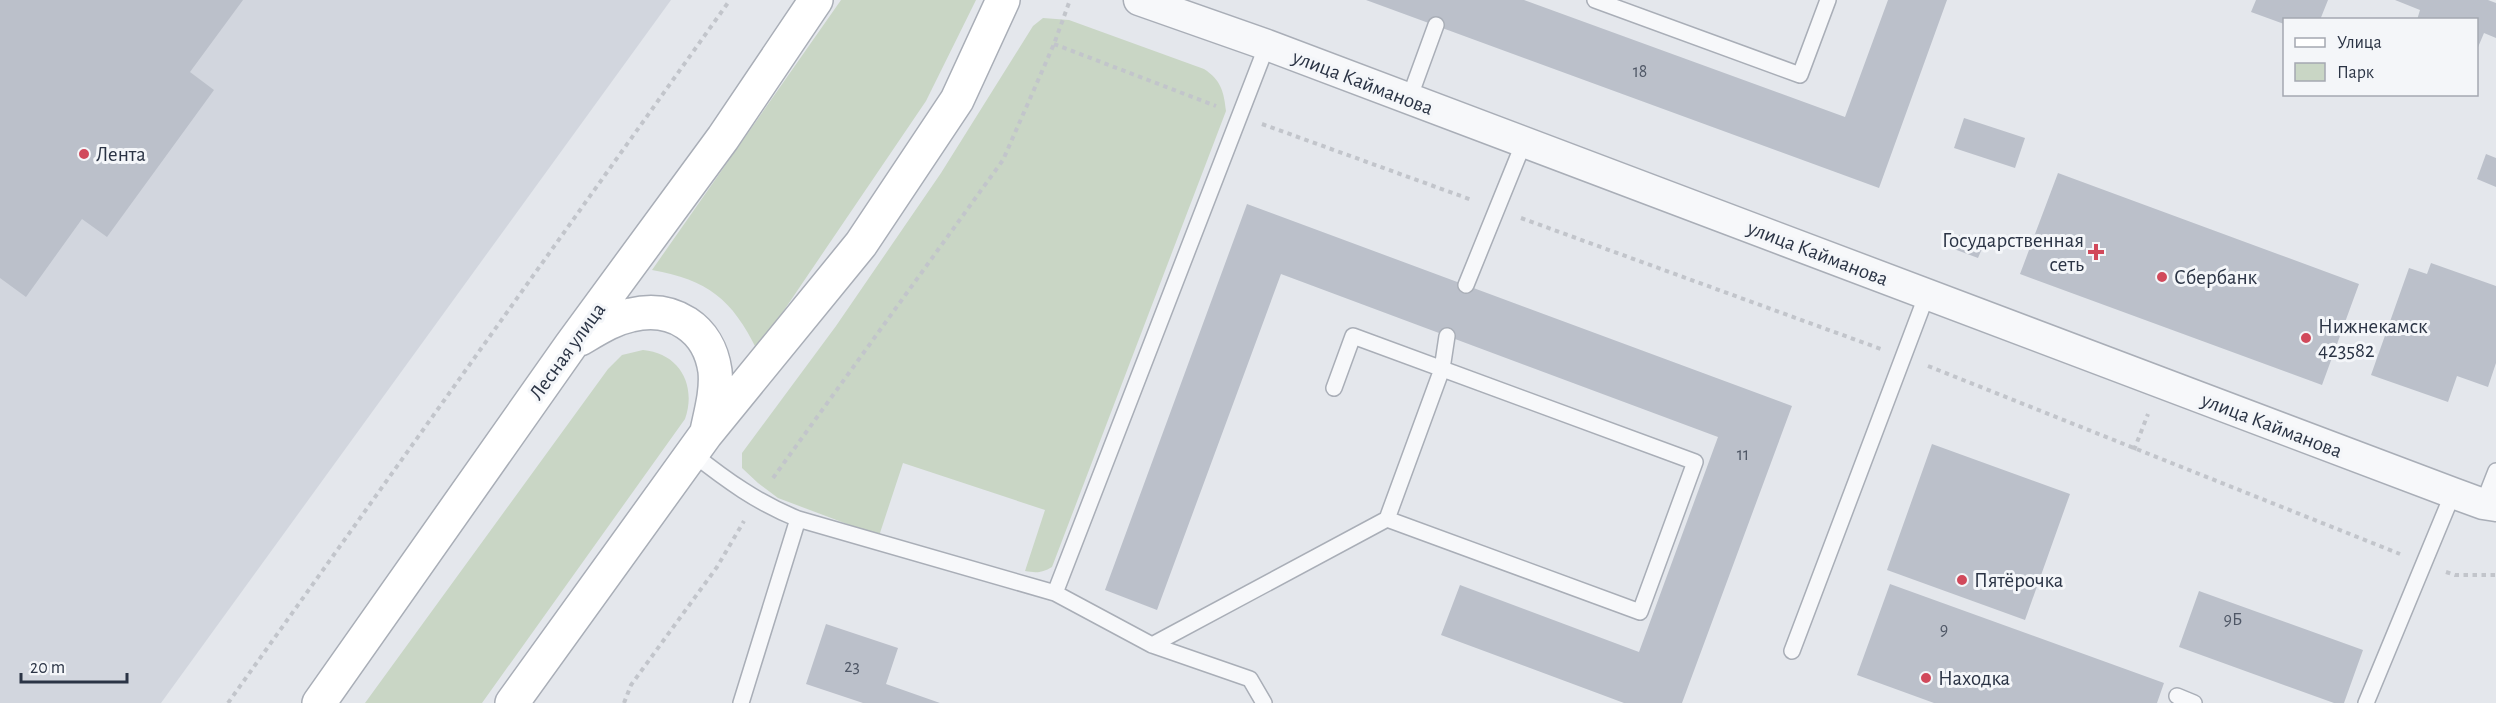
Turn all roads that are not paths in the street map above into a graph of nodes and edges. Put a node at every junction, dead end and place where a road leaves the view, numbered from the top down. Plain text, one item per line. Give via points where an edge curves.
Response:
1 (816, 0) edge
2 (1003, 0) edge
3 (1139, 0) edge
4 (1595, 0) edge
5 (1828, 0) edge
6 (1436, 26) dead end
7 (1267, 45) junction
8 (757, 62) dead end
9 (1409, 99) junction
10 (723, 138) junction
11 (1524, 142) junction
12 (1466, 285) dead end
13 (1926, 294) junction
14 (1447, 336) dead end
15 (571, 345) junction
16 (1442, 369) junction
17 (1334, 388) dead end
18 (699, 444) junction
19 (2496, 471) edge
20 (2452, 493) junction
21 (2490, 505) edge
22 (798, 519) junction
23 (1387, 519) junction
24 (1055, 593) junction
25 (1152, 645) junction
26 (1792, 651) dead end
27 (2177, 696) dead end
28 (319, 703) edge
29 (512, 703) edge
30 (741, 703) edge
31 (1264, 703) edge
32 (2194, 703) edge
33 (2366, 703) edge

1 - 10 main road, Лесная улица
2 - 18 main road via 957,100 861,244
3 - 7 street, улица Кайманова
4 - 5 lane via 1800,75
6 - 9 lane
7 - 9 street, улица Кайманова
7 - 24 lane
8 - 10 lane
9 - 11 street, улица Кайманова
10 - 15 main road, Лесная улица
11 - 12 lane
11 - 13 street, улица Кайманова
13 - 20 street, улица Кайманова
13 - 26 lane
14 - 16 lane
15 - 18 main road via 606,323 632,314 670,315 684,320 705,340 715,373 714,394
15 - 28 main road, Лесная улица
16 - 17 lane via 1353,336
16 - 23 lane
16 - 23 lane via 1695,462 1640,612
18 - 22 lane via 730,483
18 - 29 main road
19 - 21 lane
20 - 21 street, улица Кайманова
20 - 33 lane
22 - 24 lane
22 - 30 lane
23 - 25 lane
24 - 25 lane
25 - 31 lane via 1250,679
27 - 32 lane

